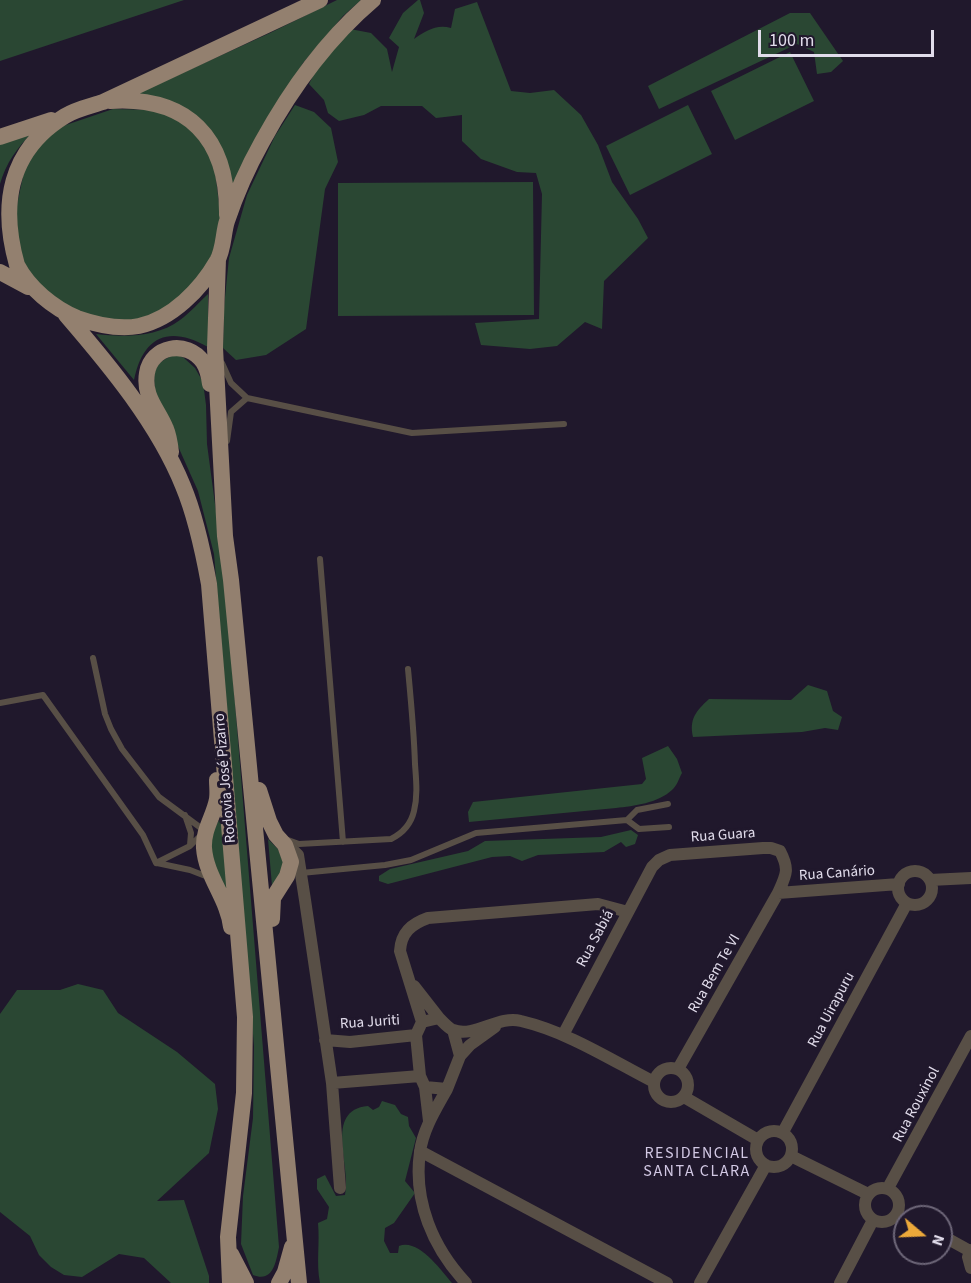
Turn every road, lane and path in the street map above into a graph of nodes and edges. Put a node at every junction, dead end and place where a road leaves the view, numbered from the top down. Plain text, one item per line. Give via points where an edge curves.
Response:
1 (320, 0) edge
2 (373, 0) edge
3 (103, 102) junction
4 (66, 115) junction
5 (0, 137) edge
6 (226, 223) junction
7 (218, 259) junction
8 (0, 272) edge
9 (38, 292) junction
10 (64, 312) junction
11 (214, 348) junction
12 (248, 398) junction
13 (564, 424) dead end
14 (220, 449) junction
15 (175, 466) junction
16 (221, 470) junction
17 (320, 559) dead end
18 (93, 658) dead end
19 (408, 669) dead end
20 (0, 703) edge
21 (220, 723) junction
22 (247, 740) junction
23 (668, 804) dead end
24 (184, 814) junction
25 (627, 820) junction
26 (669, 827) dead end
27 (205, 831) junction
28 (276, 835) junction
29 (343, 842) junction
30 (190, 846) junction
31 (298, 850) junction
32 (659, 860) joint
33 (156, 863) junction
34 (294, 875) junction
35 (212, 878) junction
36 (971, 879) edge
37 (930, 880) junction
38 (899, 884) junction
39 (778, 893) junction
40 (907, 903) junction
41 (628, 912) junction
42 (409, 981) junction
43 (272, 1001) junction
44 (244, 1003) junction
45 (439, 1018) junction
46 (506, 1020) junction
47 (422, 1023) junction
48 (453, 1030) junction
49 (416, 1035) junction
50 (563, 1035) junction
51 (971, 1036) edge
52 (325, 1040) junction
53 (460, 1056) junction
54 (678, 1069) junction
55 (422, 1081) junction
56 (654, 1082) junction
57 (332, 1083) junction
58 (447, 1089) junction
59 (684, 1097) junction
60 (429, 1122) junction
61 (783, 1132) junction
62 (758, 1140) junction
63 (420, 1151) junction
64 (791, 1156) junction
65 (766, 1165) junction
66 (340, 1188) dead end
67 (888, 1188) junction
68 (868, 1194) junction
69 (898, 1205) edge
70 (893, 1218) edge
71 (873, 1220) junction
72 (294, 1239) junction
73 (953, 1242) edge
74 (228, 1248) junction
75 (970, 1251) edge
76 (971, 1268) edge
77 (230, 1283) edge
78 (246, 1283) edge
79 (279, 1283) edge
80 (299, 1283) edge
81 (466, 1283) edge
82 (668, 1283) edge
83 (700, 1283) edge
84 (840, 1283) edge

1 - 3 main road
2 - 6 main road via 333,39 293,90 262,143
3 - 4 main road
3 - 6 main road via 128,100 163,106 199,127 216,149 221,165
4 - 5 main road
4 - 9 main road via 24,150 9,172 2,198 1,222 7,248
6 - 7 main road
7 - 10 main road via 178,308 140,326 103,326
7 - 11 main road, Rodovia José Pizarro
8 - 9 main road
9 - 10 main road
10 - 15 main road, Rodovia José Pizarro via 123,385
11 - 12 lane via 231,383
11 - 14 main road, Rodovia José Pizarro
12 - 13 lane via 412,433
12 - 16 lane via 231,412
14 - 15 main road via 213,425 210,381 202,360 180,348 158,352 151,360 146,387 166,429
14 - 16 main road, Rodovia José Pizarro
15 - 21 main road, Rodovia José Pizarro via 195,523 209,584
16 - 22 main road, Rodovia José Pizarro
17 - 29 lane
18 - 24 lane via 111,729 151,788
19 - 29 lane via 414,813 401,834 392,839
20 - 33 lane via 44,695 143,835
21 - 27 main road via 215,747 218,798
21 - 44 main road, Rodovia José Pizarro
22 - 28 main road via 261,800
22 - 43 main road
23 - 25 lane via 637,810
24 - 27 lane
24 - 30 lane via 191,833
25 - 26 lane via 639,829
25 - 34 lane via 476,833 411,860
27 - 30 lane
27 - 35 main road via 206,862
28 - 31 street
28 - 34 main road via 289,852
29 - 31 lane
30 - 33 lane
31 - 34 street
32 - 39 street, Rua Guara via 670,855 771,848 780,852 787,872
32 - 41 street, Rua Sabiá
33 - 35 lane
34 - 43 main road via 273,898 271,907
34 - 52 street
35 - 44 main road via 230,916
36 - 37 street
37 - 38 street via 913,871
37 - 40 street via 932,891 927,900 918,905
38 - 39 street, Rua Canário
38 - 40 street via 900,895
39 - 54 street, Rua Bem Te VI
40 - 61 street, Rua Uirapuru
41 - 42 street via 598,904 428,918 414,923 401,942
41 - 50 street, Rua Sabiá
42 - 45 street
42 - 47 street
43 - 72 main road
44 - 74 main road, Rodovia José Pizarro via 244,1093
45 - 47 street
45 - 48 street
46 - 48 street via 469,1031
46 - 50 street via 518,1020
46 - 53 street
47 - 49 street
48 - 53 street
49 - 52 street, Rua Juriti via 350,1042
49 - 55 street
50 - 56 street
51 - 67 street, Rua Rouxinol
52 - 57 street
53 - 58 street
54 - 56 street via 663,1070
54 - 59 street via 689,1081
55 - 57 street
55 - 58 street
55 - 60 street
56 - 59 street via 656,1093 664,1101 675,1102
57 - 66 street
58 - 60 street
59 - 62 street
60 - 63 street
61 - 62 street via 772,1130
61 - 64 street via 790,1140
62 - 65 street via 756,1151
63 - 81 street via 426,1219 444,1257
63 - 82 street
64 - 65 street via 778,1167
64 - 68 street
65 - 83 street
67 - 68 street via 877,1188
67 - 69 street via 897,1195
68 - 71 street via 866,1211
70 - 71 street
71 - 84 street
72 - 79 main road
72 - 80 main road
73 - 75 street
74 - 77 main road, Rodovia José Pizarro
74 - 78 main road
75 - 76 street

